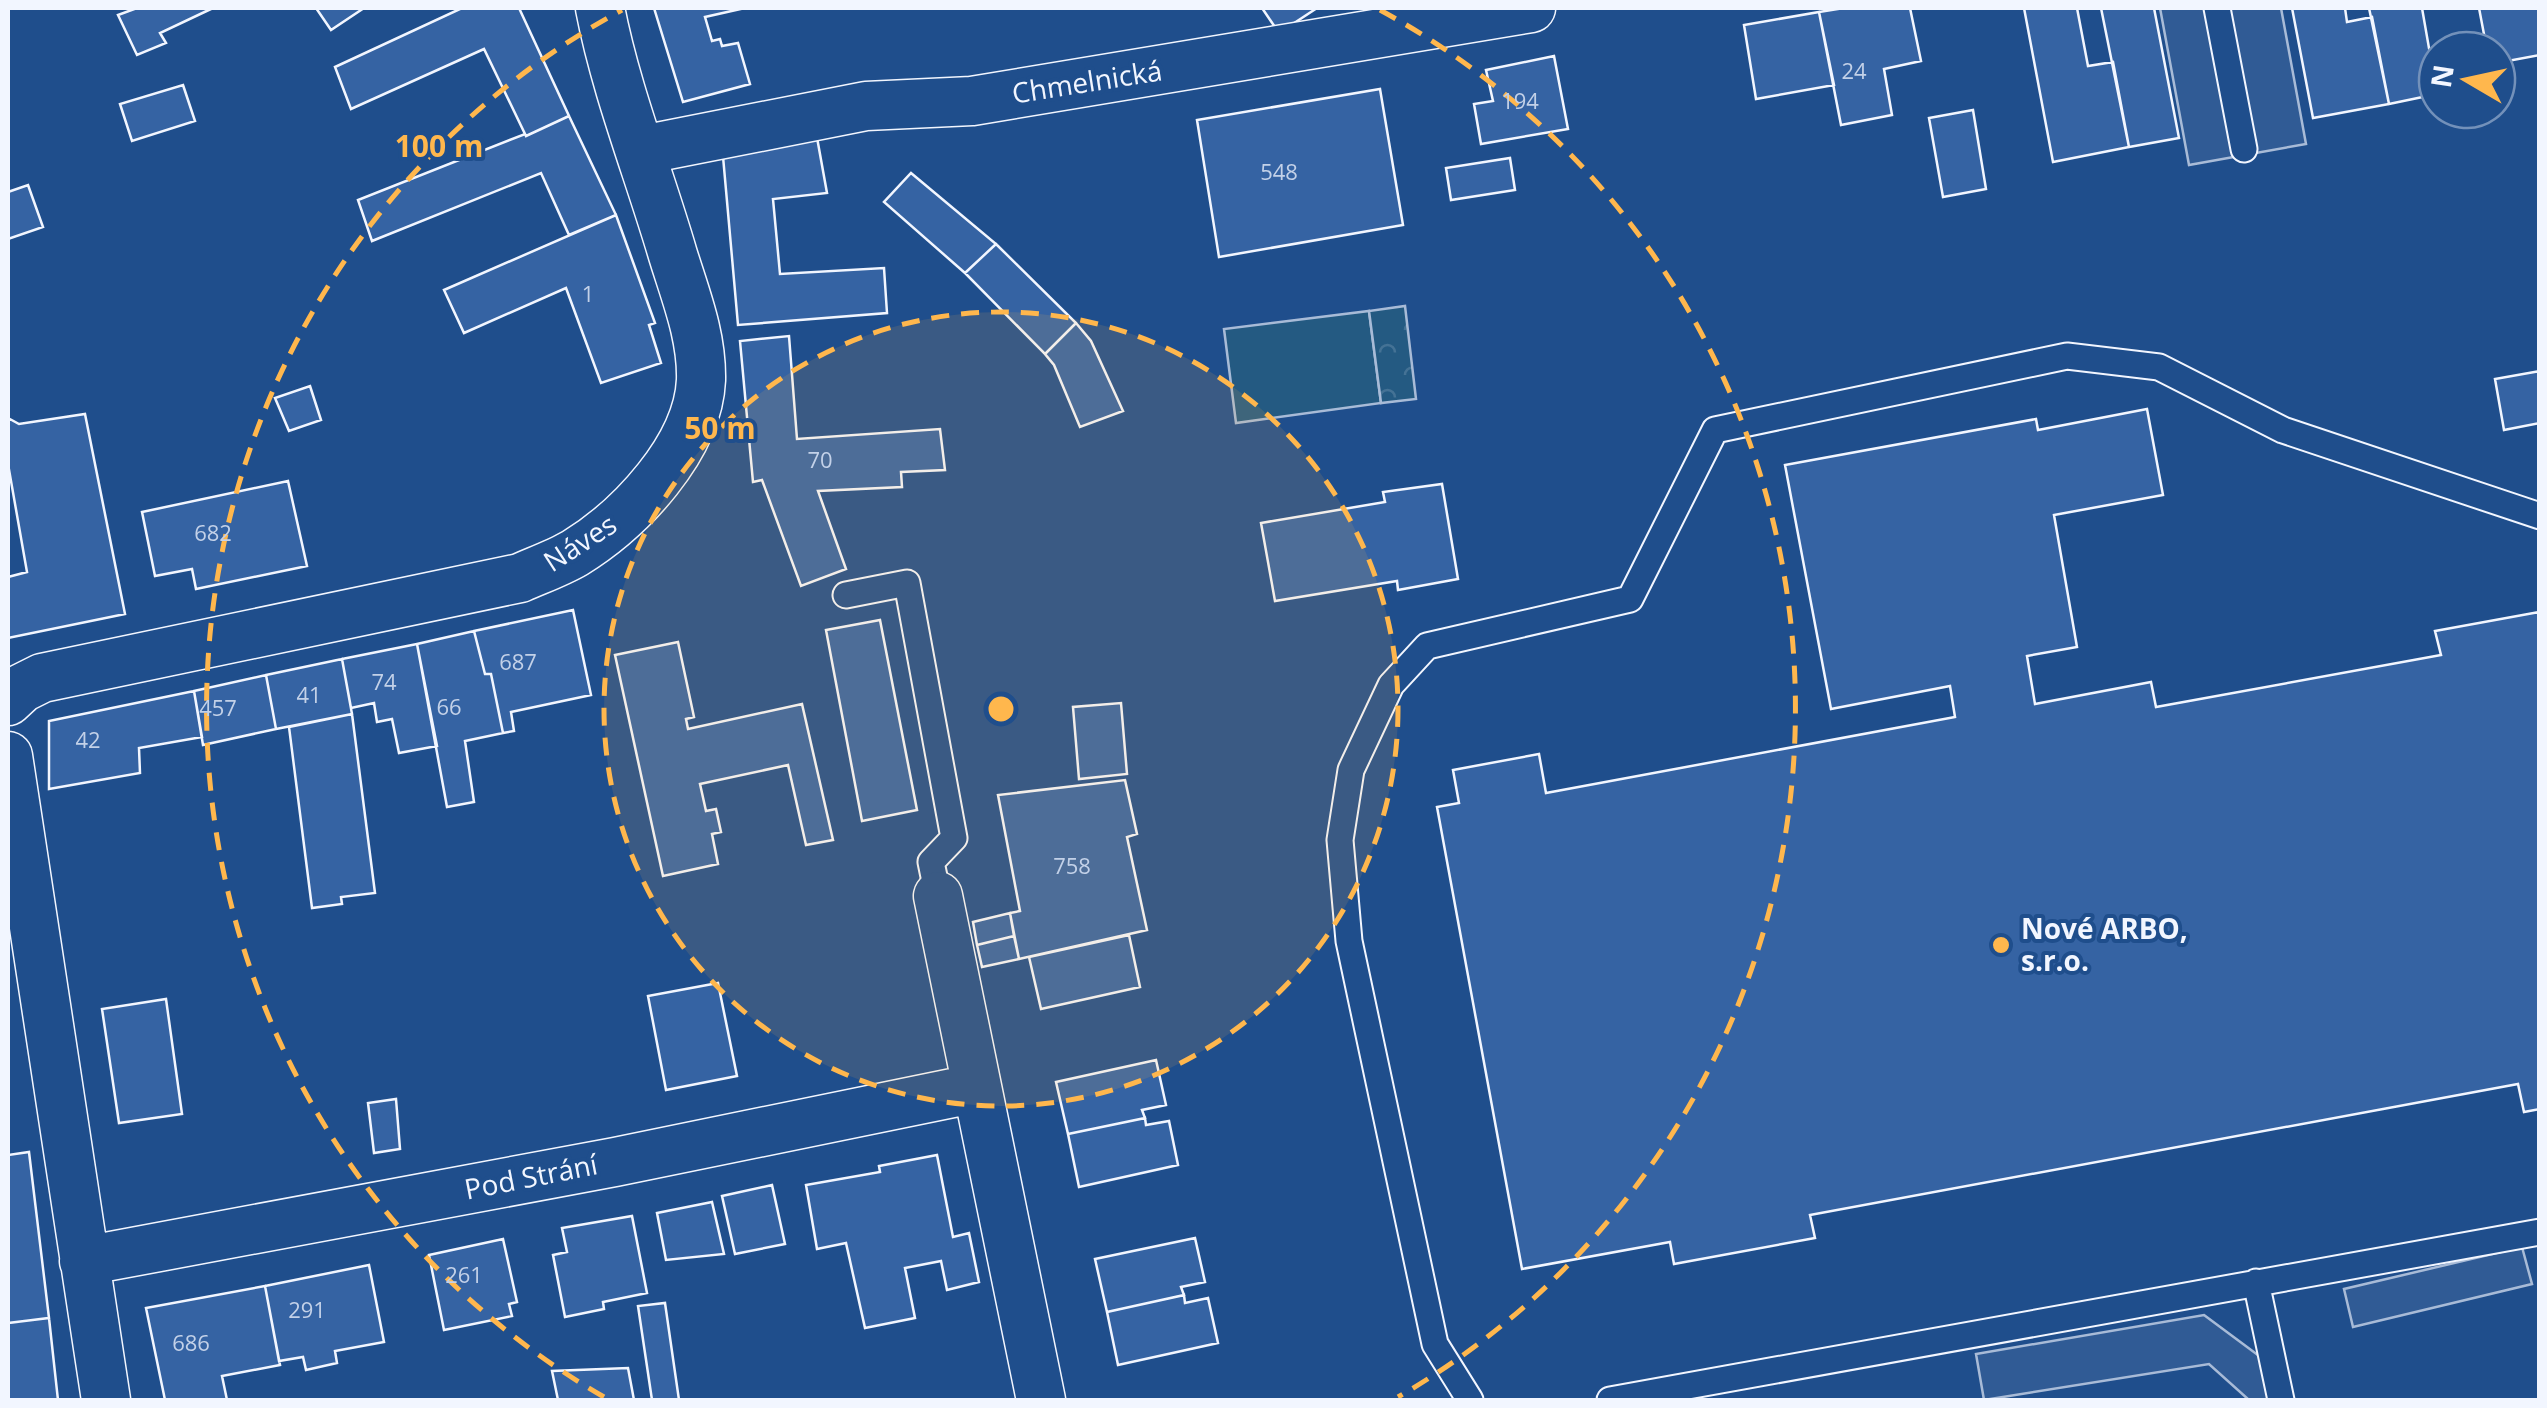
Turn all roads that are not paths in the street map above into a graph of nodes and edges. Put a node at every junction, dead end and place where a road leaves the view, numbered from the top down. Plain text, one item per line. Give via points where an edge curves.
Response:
1 (600, 8) edge
2 (1531, 8) edge
3 (2217, 8) edge
4 (2244, 149) dead end
5 (642, 150) junction
6 (2540, 516) edge
7 (846, 595) dead end
8 (8, 703) edge
9 (8, 756) edge
10 (938, 896) joint
11 (977, 1088) junction
12 (2540, 1232) edge
13 (84, 1262) junction
14 (2256, 1282) junction
15 (106, 1400) edge
16 (1041, 1400) edge
17 (1470, 1400) edge
18 (1610, 1400) edge
19 (2281, 1400) edge

1 - 5 street, Náves
2 - 5 street, Chmelnická via 972,101 866,106
3 - 4 lane
5 - 8 street, Náves via 700,340 700,384 674,455 612,526 520,578 42,678
6 - 17 lane via 2283,430 2158,367 2067,356 1714,430 1630,599 1427,646 1391,685 1351,770 1340,840 1349,941 1436,1344
7 - 10 lane via 907,583 954,838 931,862
9 - 13 street
10 - 11 street
11 - 13 street, Pod Strání
11 - 16 street
12 - 14 lane
13 - 15 street
14 - 18 lane
14 - 19 lane

